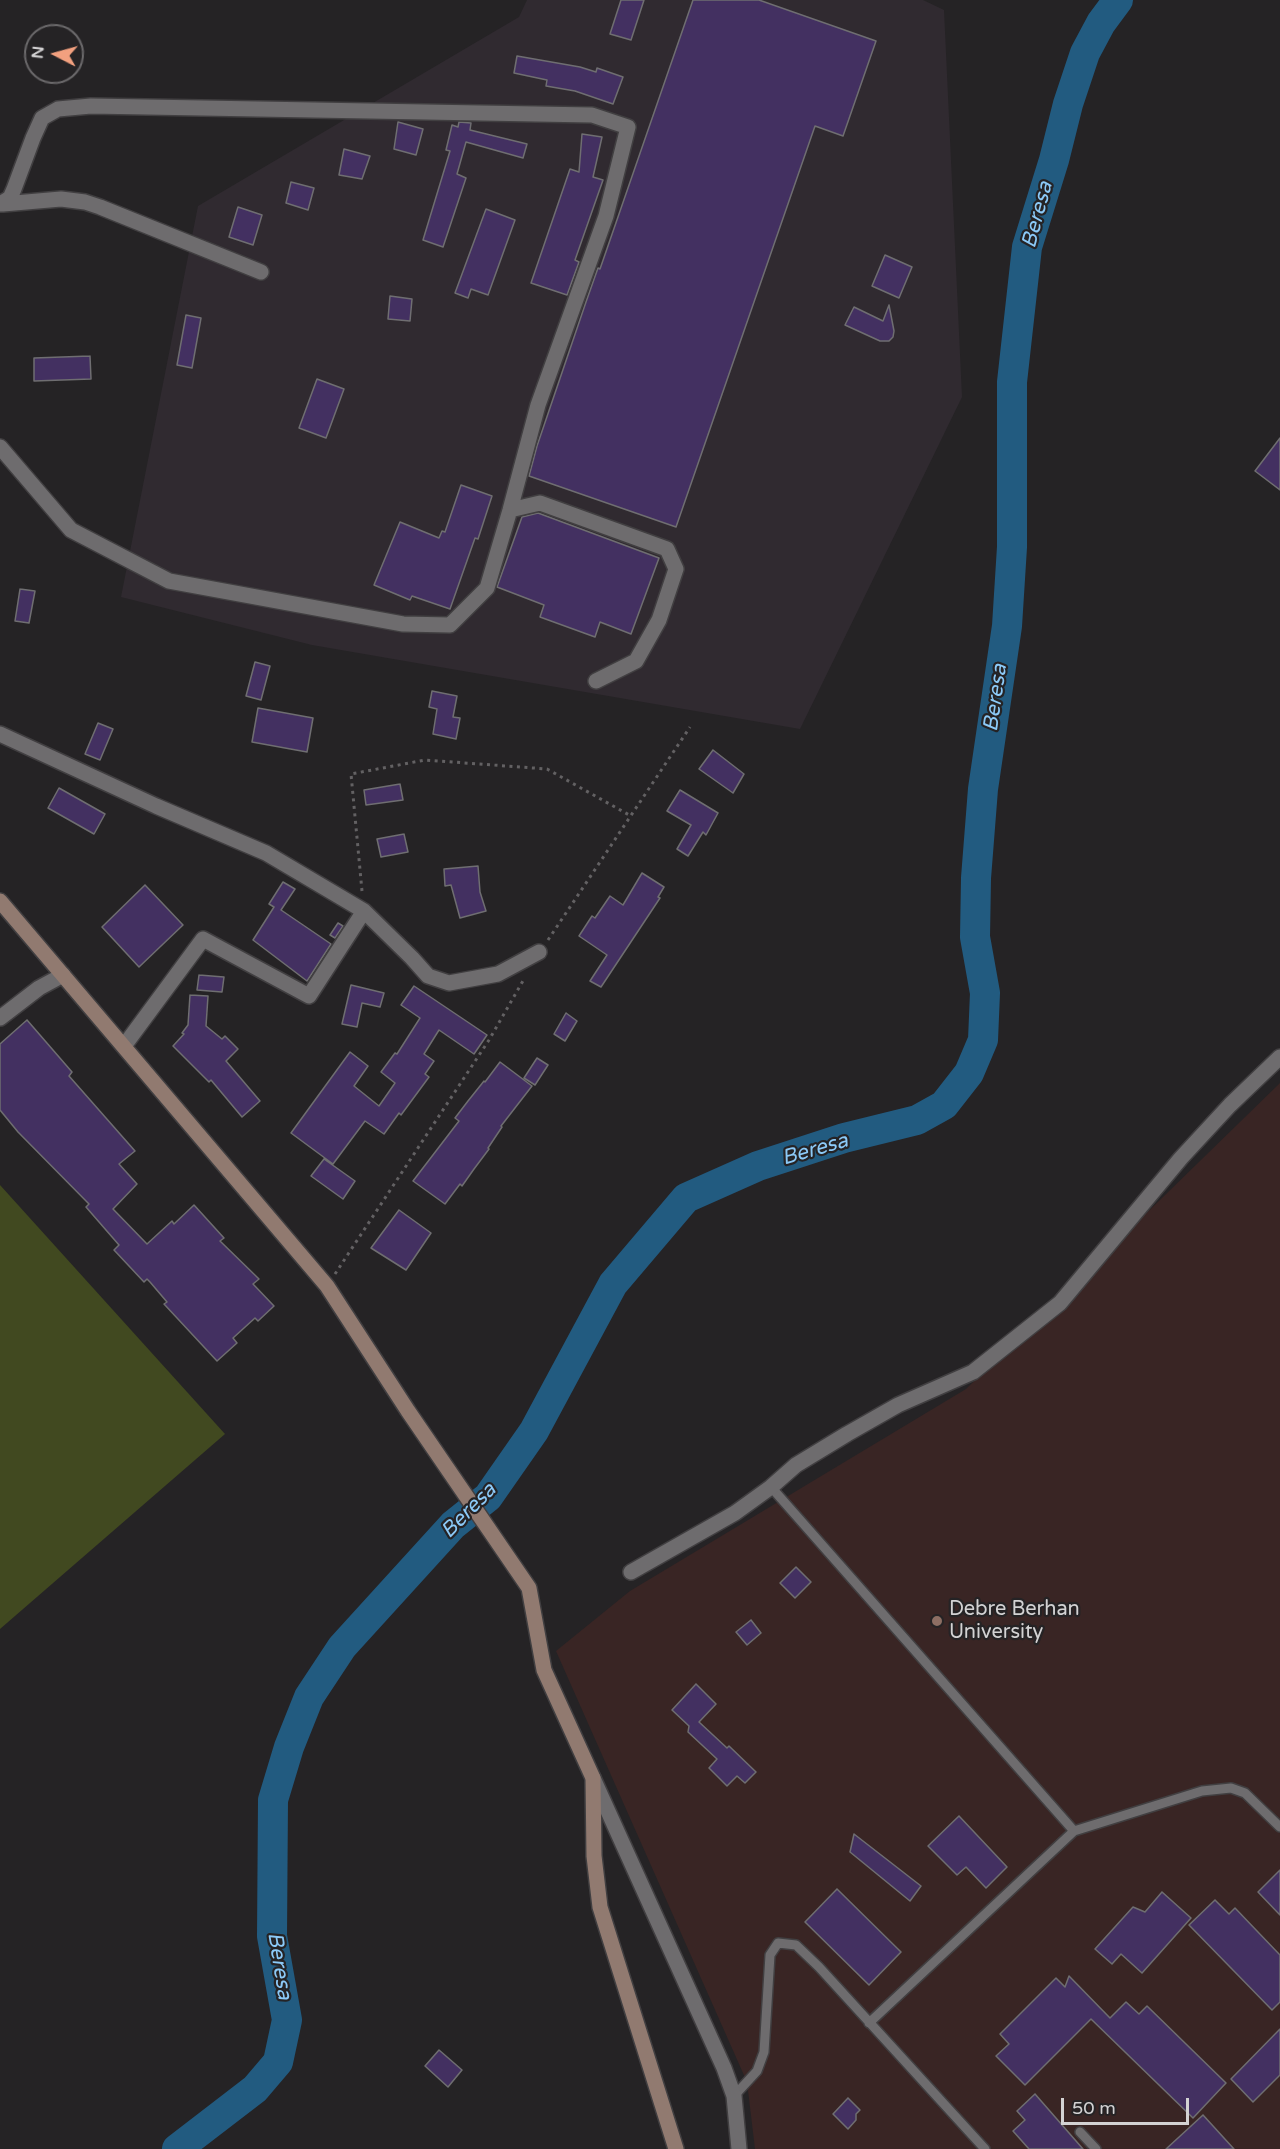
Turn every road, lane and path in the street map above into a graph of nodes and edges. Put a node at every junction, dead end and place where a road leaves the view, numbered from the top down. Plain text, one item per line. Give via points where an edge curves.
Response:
1 (2, 204) edge
2 (261, 272) dead end
3 (0, 447) edge
4 (510, 510) junction
5 (596, 681) dead end
6 (690, 727) dead end
7 (0, 734) edge
8 (631, 816) junction
9 (0, 901) edge
10 (364, 911) junction
11 (540, 952) junction
12 (63, 975) junction
13 (0, 1018) edge
14 (124, 1046) junction
15 (1280, 1058) edge
16 (327, 1286) junction
17 (771, 1487) junction
18 (631, 1572) dead end
19 (593, 1778) junction
20 (1280, 1827) edge
21 (1074, 1831) junction
22 (869, 2023) junction
23 (734, 2096) junction
24 (1080, 2132) dead end
25 (676, 2149) edge
26 (739, 2149) edge
27 (985, 2149) edge
28 (1096, 2149) edge

1 - 2 street via 61,199 85,202
1 - 4 street via 10,198 42,118 58,109 91,106 592,115 628,127 606,216 538,405
3 - 4 street via 71,530 169,581 403,624 450,625 487,588
4 - 5 street via 540,503 667,549 676,569 659,620 636,661
6 - 8 path
7 - 10 street via 266,853
8 - 10 path via 547,770 425,760 351,774
8 - 11 path
9 - 12 main road
10 - 11 street via 428,976 449,982 498,974
10 - 14 street via 309,996 203,939
11 - 16 path via 489,1040
12 - 13 street
12 - 14 main road
14 - 16 main road
15 - 17 street via 1181,1158 1060,1303 973,1372 857,1428 796,1465
16 - 19 main road via 530,1588 544,1670
17 - 18 street via 735,1513
17 - 21 lane
19 - 23 street
19 - 25 main road via 594,1856 600,1907
20 - 21 lane via 1245,1793 1231,1788 1202,1791
21 - 22 lane
22 - 23 lane via 796,1945 778,1943 770,1955 764,2052 757,2072
22 - 27 lane
23 - 26 street
24 - 28 lane

